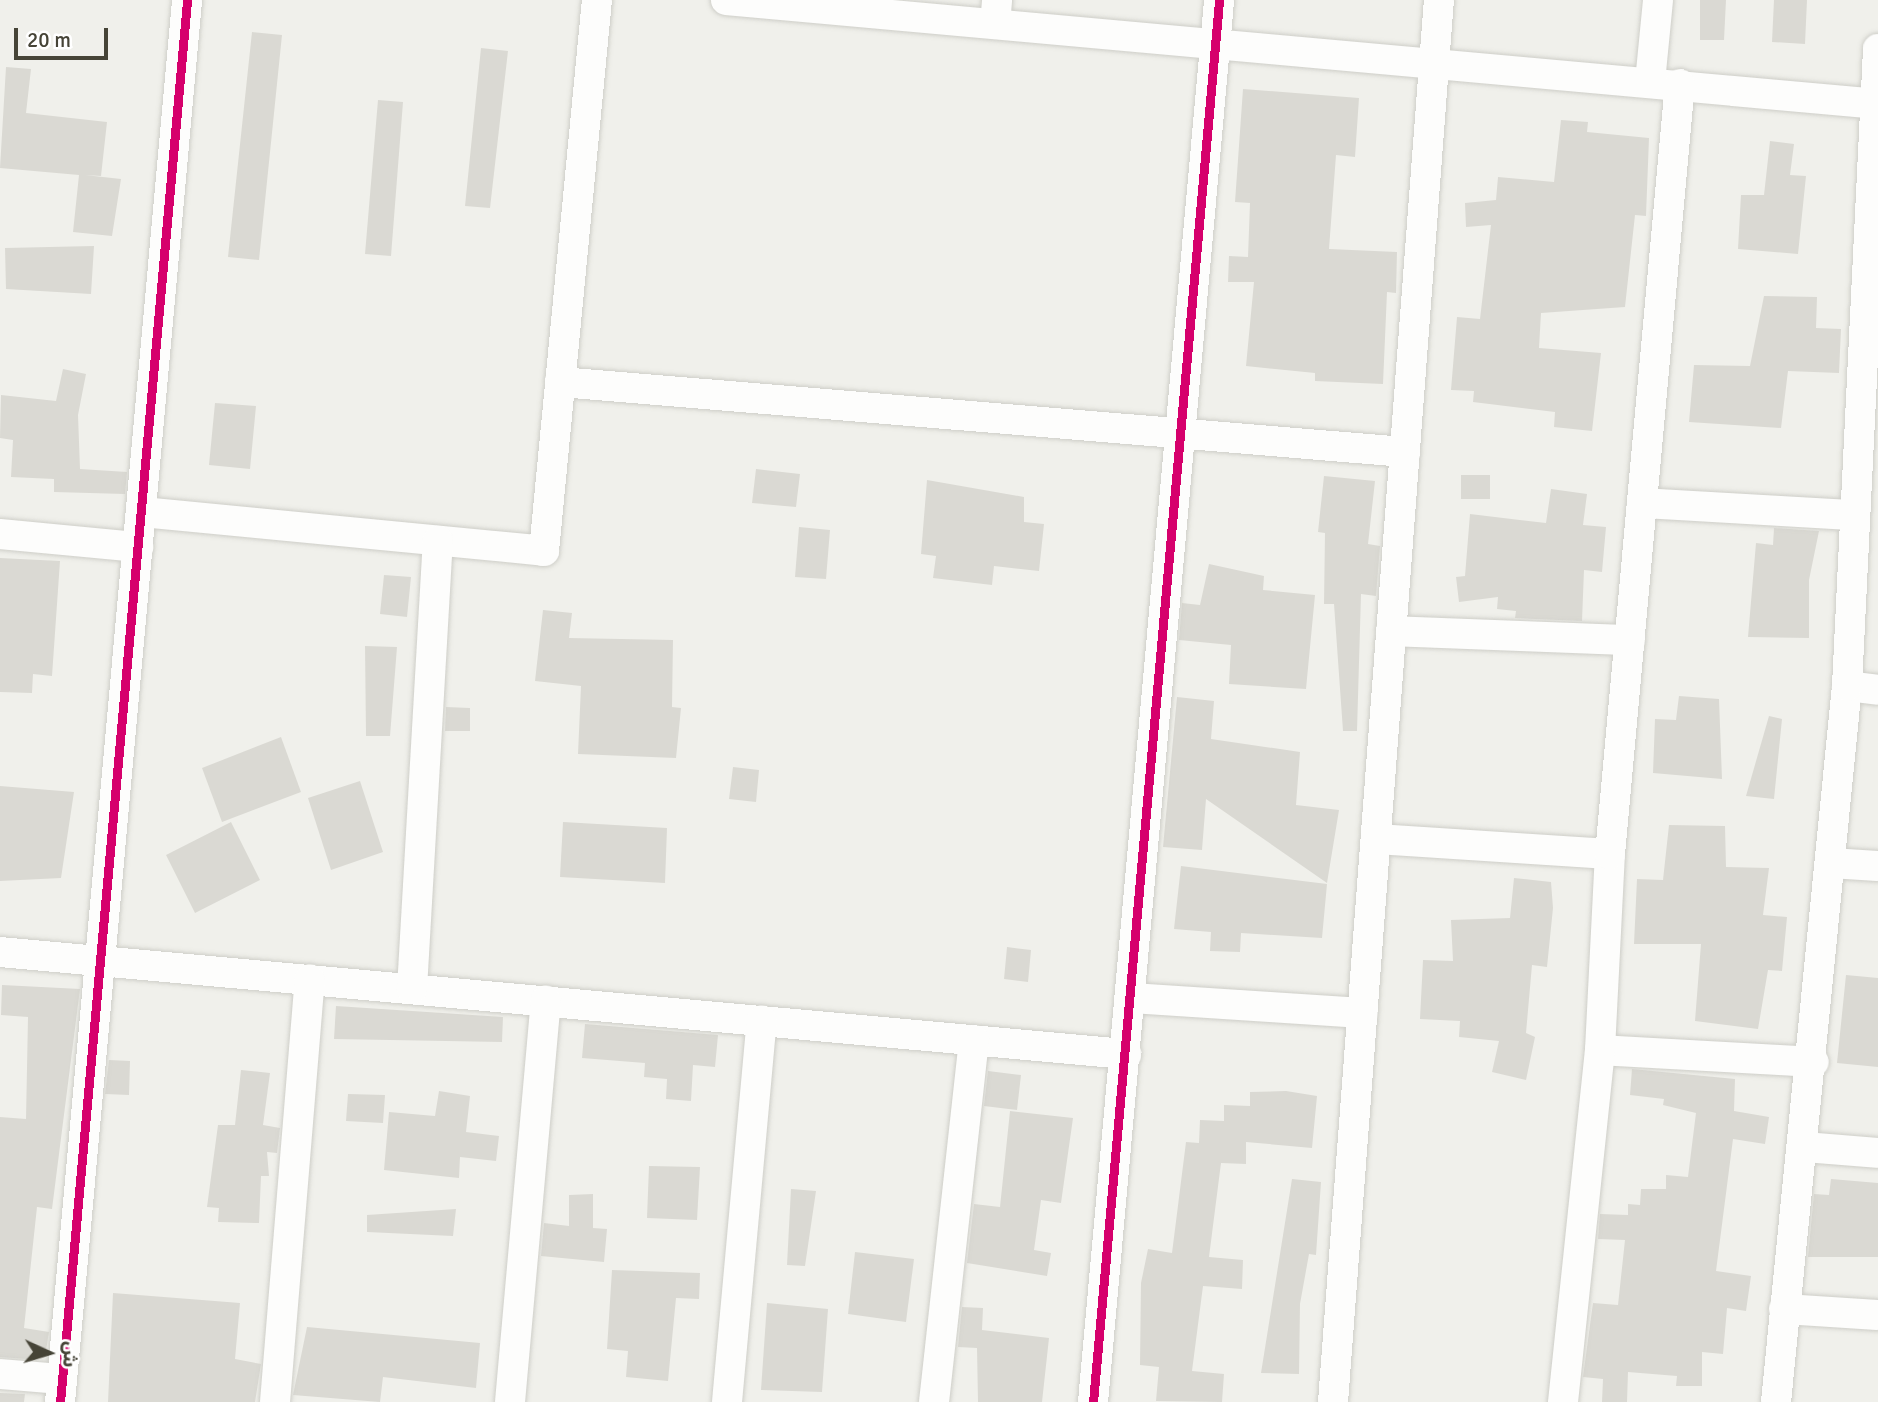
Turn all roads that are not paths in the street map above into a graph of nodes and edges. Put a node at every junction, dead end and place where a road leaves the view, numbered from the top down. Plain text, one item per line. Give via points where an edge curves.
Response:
1 (187, 0) edge
2 (597, 0) edge
3 (726, 0) edge
4 (1219, 0) edge
5 (1439, 0) edge
6 (1658, 0) edge
7 (781, 2) edge
8 (996, 12) edge
9 (1215, 44) junction
10 (1878, 49) edge
11 (1434, 65) junction
12 (1650, 82) junction
13 (1680, 85) junction
14 (1876, 104) edge
15 (560, 382) junction
16 (1181, 435) junction
17 (1405, 452) junction
18 (1642, 503) junction
19 (142, 512) junction
20 (1853, 515) junction
21 (0, 534) edge
22 (438, 541) junction
23 (138, 547) junction
24 (1391, 631) junction
25 (1630, 640) junction
26 (1847, 686) junction
27 (1878, 690) edge
28 (1376, 839) junction
29 (1610, 854) junction
30 (1830, 863) junction
31 (1878, 866) edge
32 (0, 952) edge
33 (101, 961) junction
34 (310, 979) junction
35 (412, 989) junction
36 (1131, 998) junction
37 (546, 1001) junction
38 (1363, 1013) junction
39 (762, 1021) junction
40 (974, 1040) junction
41 (1600, 1050) junction
42 (1126, 1054) junction
43 (1814, 1062) junction
44 (1804, 1147) junction
45 (1878, 1153) edge
46 (1784, 1309) junction
47 (1878, 1315) edge
48 (0, 1374) edge
49 (61, 1390) edge
50 (275, 1402) edge
51 (284, 1402) edge
52 (510, 1402) edge
53 (727, 1402) edge
54 (934, 1402) edge
55 (1093, 1402) edge
56 (1333, 1402) edge
57 (1563, 1402) edge
58 (1776, 1402) edge

1 - 19 street
2 - 15 street
3 - 7 street
4 - 9 street
5 - 11 street
6 - 12 street
7 - 8 street
8 - 9 street
9 - 11 street
9 - 16 street
10 - 14 street
11 - 12 street
11 - 17 street
12 - 13 street
13 - 14 street
13 - 18 street
14 - 20 street
15 - 16 street
15 - 22 street via 544,551
16 - 17 street
16 - 36 street
17 - 24 street
18 - 20 street
18 - 25 street
19 - 22 street
19 - 23 street
20 - 26 street
21 - 23 street
22 - 35 street
23 - 33 street
24 - 25 street
24 - 28 street
25 - 29 street
26 - 27 street
26 - 30 street
28 - 29 street
28 - 38 street
29 - 41 street
30 - 31 street
30 - 43 street
32 - 33 street
33 - 34 street
33 - 49 street
34 - 35 street
34 - 50 street
35 - 37 street
36 - 38 street
36 - 42 street
37 - 39 street
37 - 52 street
38 - 56 street
39 - 40 street
39 - 53 street
40 - 42 street
40 - 54 street
41 - 43 street
41 - 57 street
42 - 55 street
43 - 44 street
44 - 45 street
44 - 46 street
46 - 47 street
46 - 58 street
48 - 49 street
50 - 51 street

